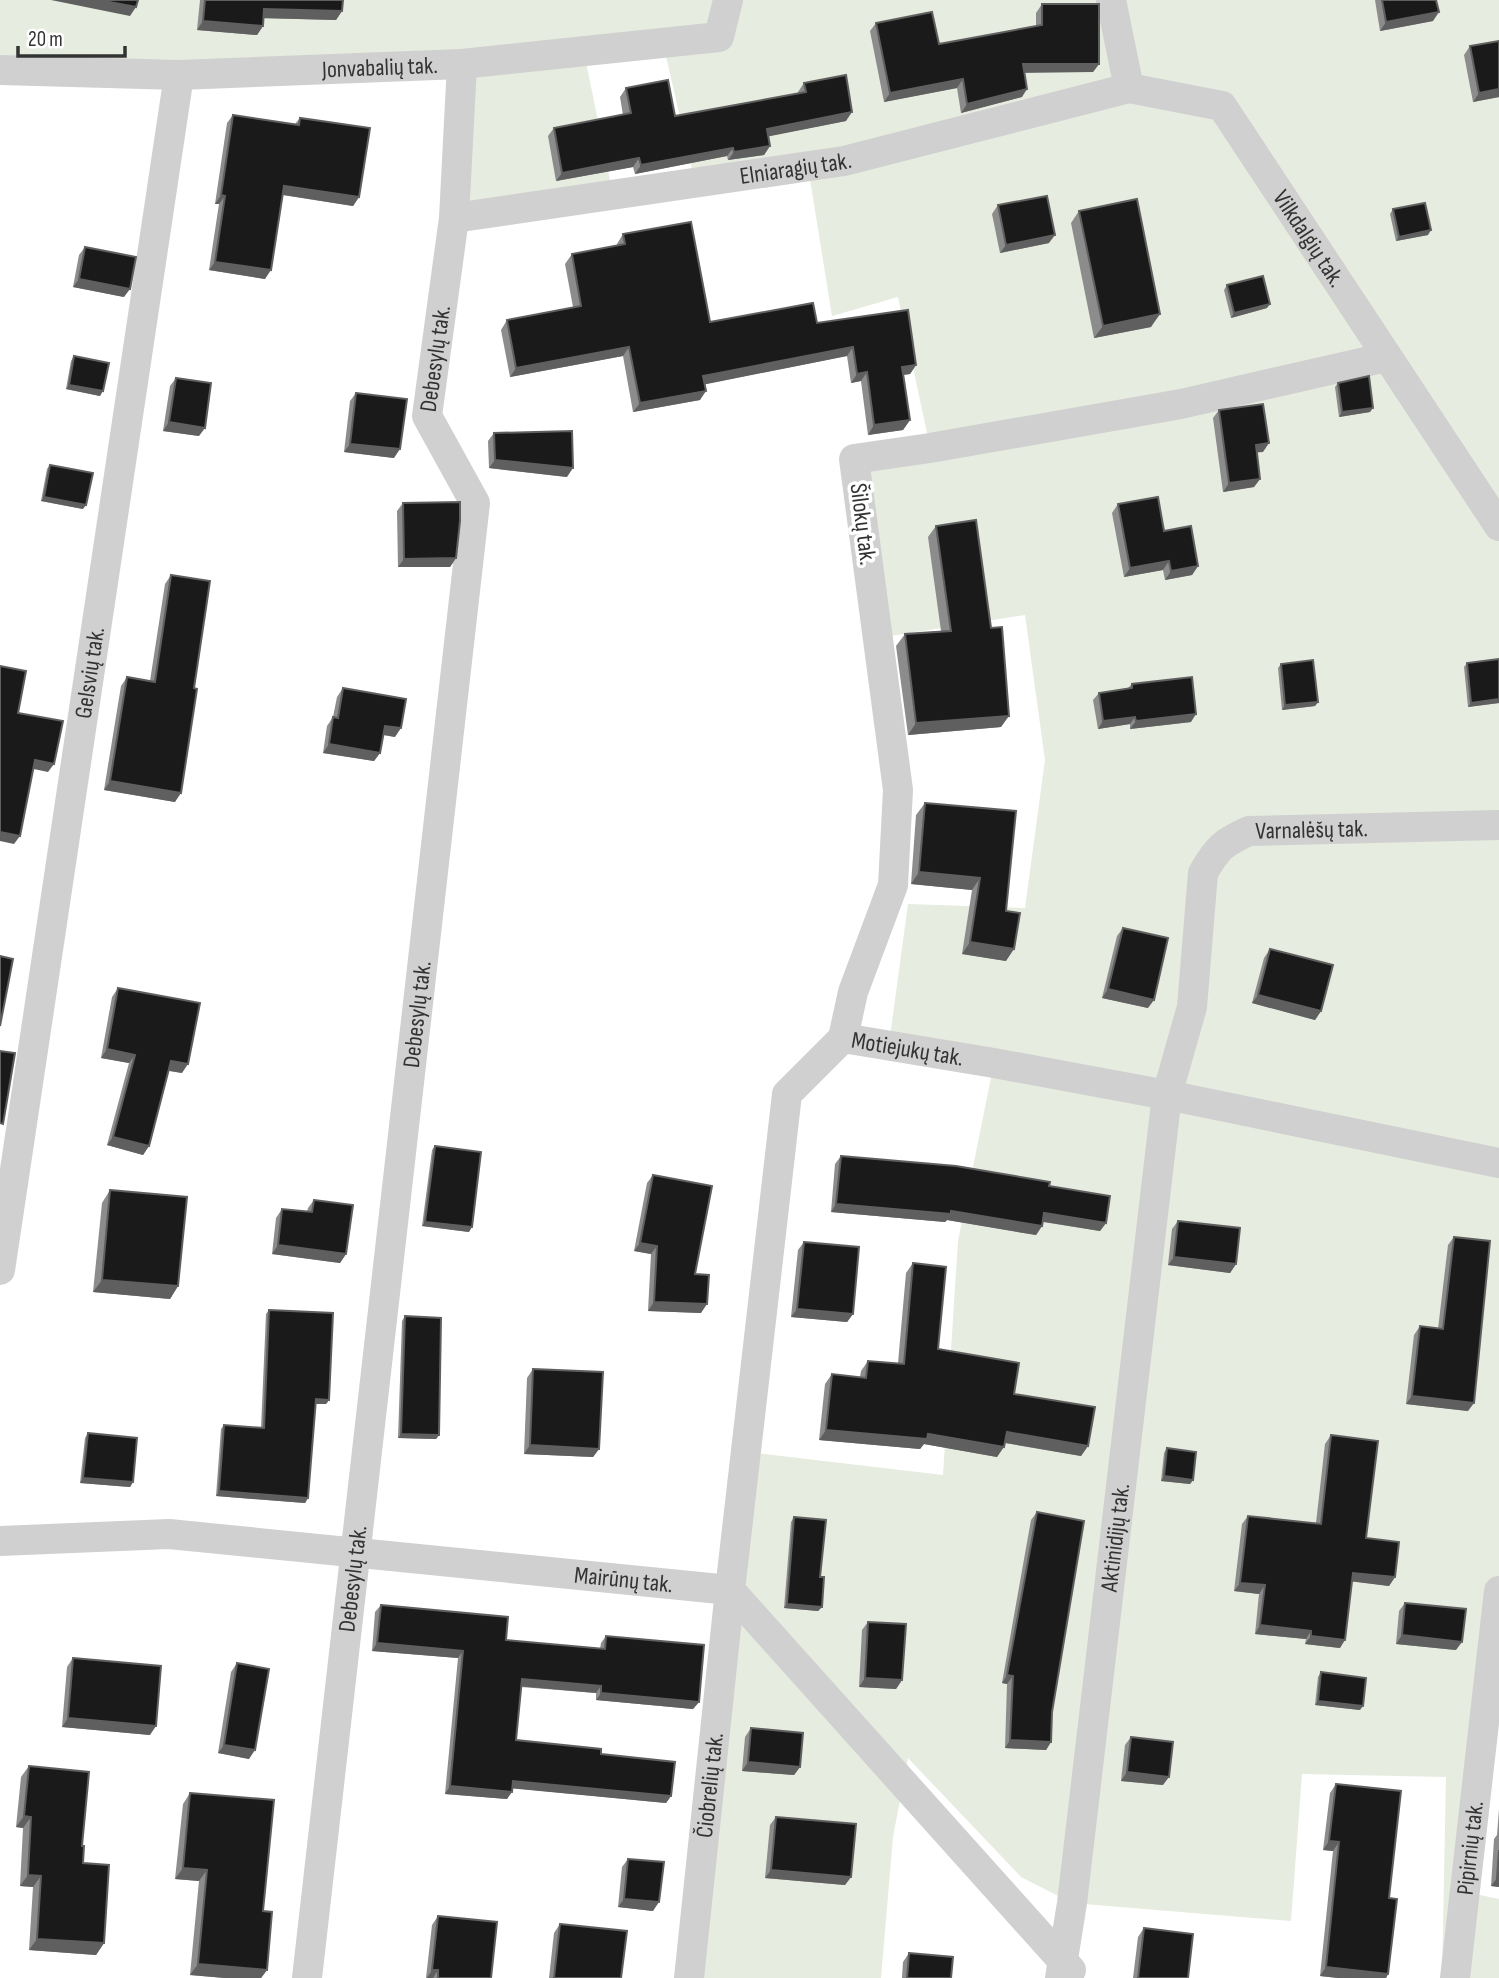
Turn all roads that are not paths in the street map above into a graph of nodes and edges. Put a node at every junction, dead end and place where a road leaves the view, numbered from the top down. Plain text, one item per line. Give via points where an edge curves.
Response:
1 (728, 0) edge
2 (1111, 0) edge
3 (462, 64) junction
4 (0, 71) edge
5 (179, 75) junction
6 (1129, 88) junction
7 (454, 218) junction
8 (1387, 357) junction
9 (1499, 526) edge
10 (1499, 825) edge
11 (843, 1038) junction
12 (1167, 1095) junction
13 (1499, 1163) edge
14 (0, 1270) edge
15 (0, 1541) edge
16 (354, 1552) junction
17 (730, 1590) junction
18 (1499, 1591) edge
19 (1067, 1972) edge
20 (306, 1978) edge
21 (689, 1978) edge
22 (1455, 1978) edge

1 - 3 street, Jonvabalių tak. via 719,37
2 - 6 street
3 - 5 street, Jonvabalių tak.
3 - 7 street, Debesylų tak.
4 - 5 street, Jonvabalių tak.
5 - 14 street, Gelsvių tak.
6 - 7 street, Elniaragių tak. via 844,162
6 - 8 street, Vilkdalgių tak. via 1222,106
7 - 16 street, Debesylų tak. via 427,416 475,503
8 - 9 street, Vilkdalgių tak.
8 - 11 street, Šilokų tak. via 1181,404 854,459 898,790 892,885 853,992
10 - 12 street, Varnalėšų tak. via 1250,831 1214,853 1203,873 1192,1007
11 - 12 street, Motiejukų tak.
11 - 17 street, Motiejukų tak. via 787,1094
12 - 13 street, Motiejukų tak.
12 - 19 street, Aktinidijų tak.
15 - 16 street, Mairūnų tak. via 169,1534
16 - 17 street, Mairūnų tak.
16 - 20 street, Debesylų tak.
17 - 19 street
17 - 21 street, Čiobrelių tak.
18 - 22 street, Pipirnių tak.

